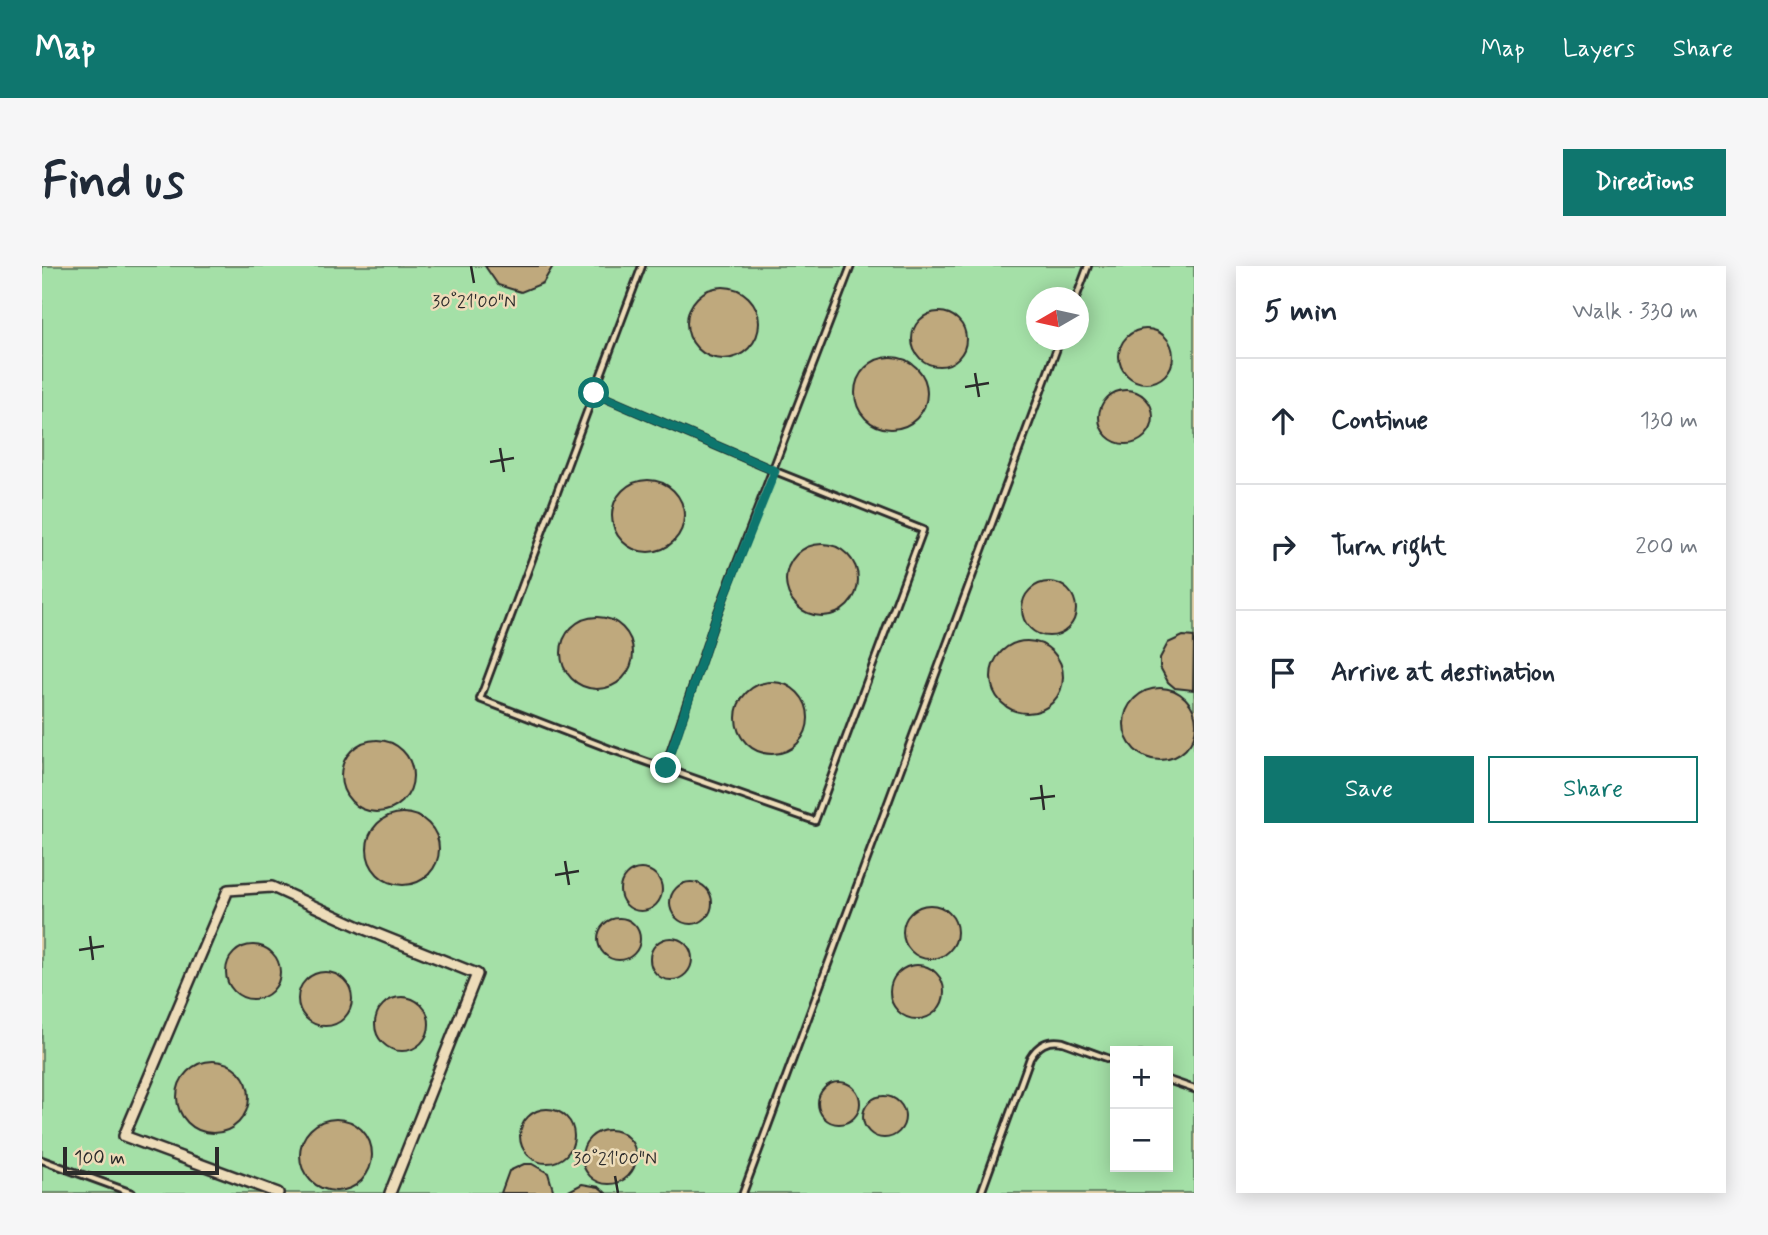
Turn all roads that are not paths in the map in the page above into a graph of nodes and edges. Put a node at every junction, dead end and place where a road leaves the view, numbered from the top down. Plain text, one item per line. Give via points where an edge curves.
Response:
1 (642, 266) edge
2 (851, 266) edge
3 (1088, 266) edge
4 (1080, 287) edge
5 (1056, 350) edge
6 (594, 393) junction
7 (775, 471) junction
8 (666, 768) junction
9 (1110, 1059) edge
10 (1173, 1082) edge
11 (1194, 1089) edge
12 (42, 1160) edge
13 (132, 1193) edge
14 (278, 1193) edge
15 (390, 1193) edge
16 (743, 1193) edge
17 (981, 1193) edge

1 - 6 lane
2 - 7 lane
3 - 4 lane
5 - 16 lane
6 - 7 lane
6 - 8 lane via 480,699
7 - 8 lane via 715,620
7 - 8 lane via 923,530 816,821
9 - 17 lane via 1055,1040 1039,1045 1030,1058
10 - 11 lane
12 - 13 lane
14 - 15 street via 124,1136 228,890 272,887 477,974

